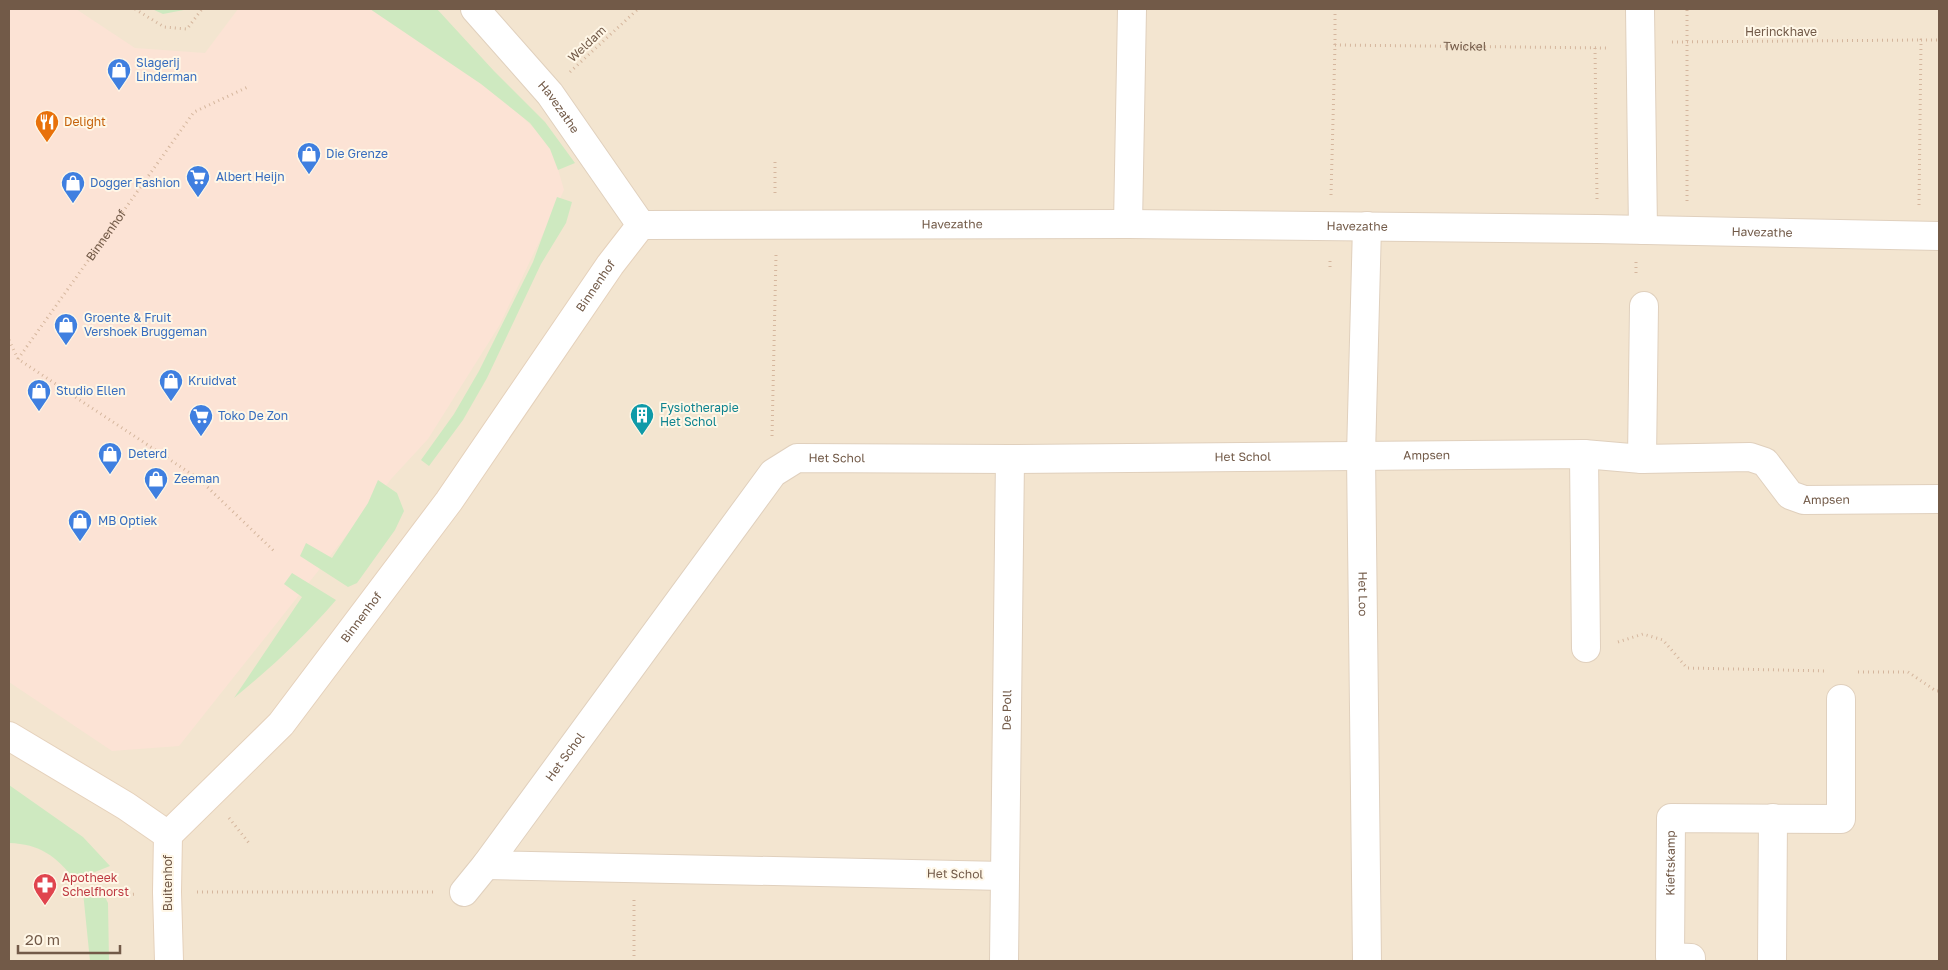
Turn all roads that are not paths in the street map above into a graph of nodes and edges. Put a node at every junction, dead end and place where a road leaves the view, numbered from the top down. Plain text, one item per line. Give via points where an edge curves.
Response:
1 (475, 9) edge
2 (1132, 9) edge
3 (1640, 9) edge
4 (1128, 224) junction
5 (640, 225) junction
6 (1367, 226) junction
7 (1643, 230) junction
8 (1929, 236) edge
9 (1644, 306) dead end
10 (1584, 454) junction
11 (1361, 455) junction
12 (1010, 459) junction
13 (1642, 459) junction
14 (1939, 499) edge
15 (1586, 648) road end
16 (1841, 699) dead end
17 (9, 736) edge
18 (1773, 818) junction
19 (168, 835) junction
20 (486, 865) junction
21 (1004, 876) junction
22 (464, 892) road end
23 (169, 961) edge
24 (1004, 961) edge
25 (1367, 961) edge
26 (1691, 961) edge
27 (1772, 961) edge

1 - 5 street, Havezathe via 550,94
2 - 4 street
3 - 7 street
4 - 5 street, Havezathe
4 - 6 street, Havezathe
5 - 19 street, Binnenhof via 450,501 281,724
6 - 7 street, Havezathe
6 - 11 street, Het Loo
7 - 8 street, Havezathe
9 - 13 street
10 - 11 street, Ampsen
10 - 13 street, Ampsen
10 - 15 street
11 - 12 street, Het Schol
11 - 25 street, Het Loo
12 - 20 street, Het Schol via 797,458 779,468
12 - 21 street, De Poll
13 - 14 street, Ampsen via 1750,457 1765,462 1790,495 1804,500
16 - 18 street, Kieftskamp via 1841,819
17 - 19 street
18 - 26 street, Kieftskamp via 1671,818 1670,957 1691,958
18 - 27 street
19 - 23 street, Buitenhof
20 - 21 street, Het Schol
20 - 22 street, Het Schol
21 - 24 street, De Poll

